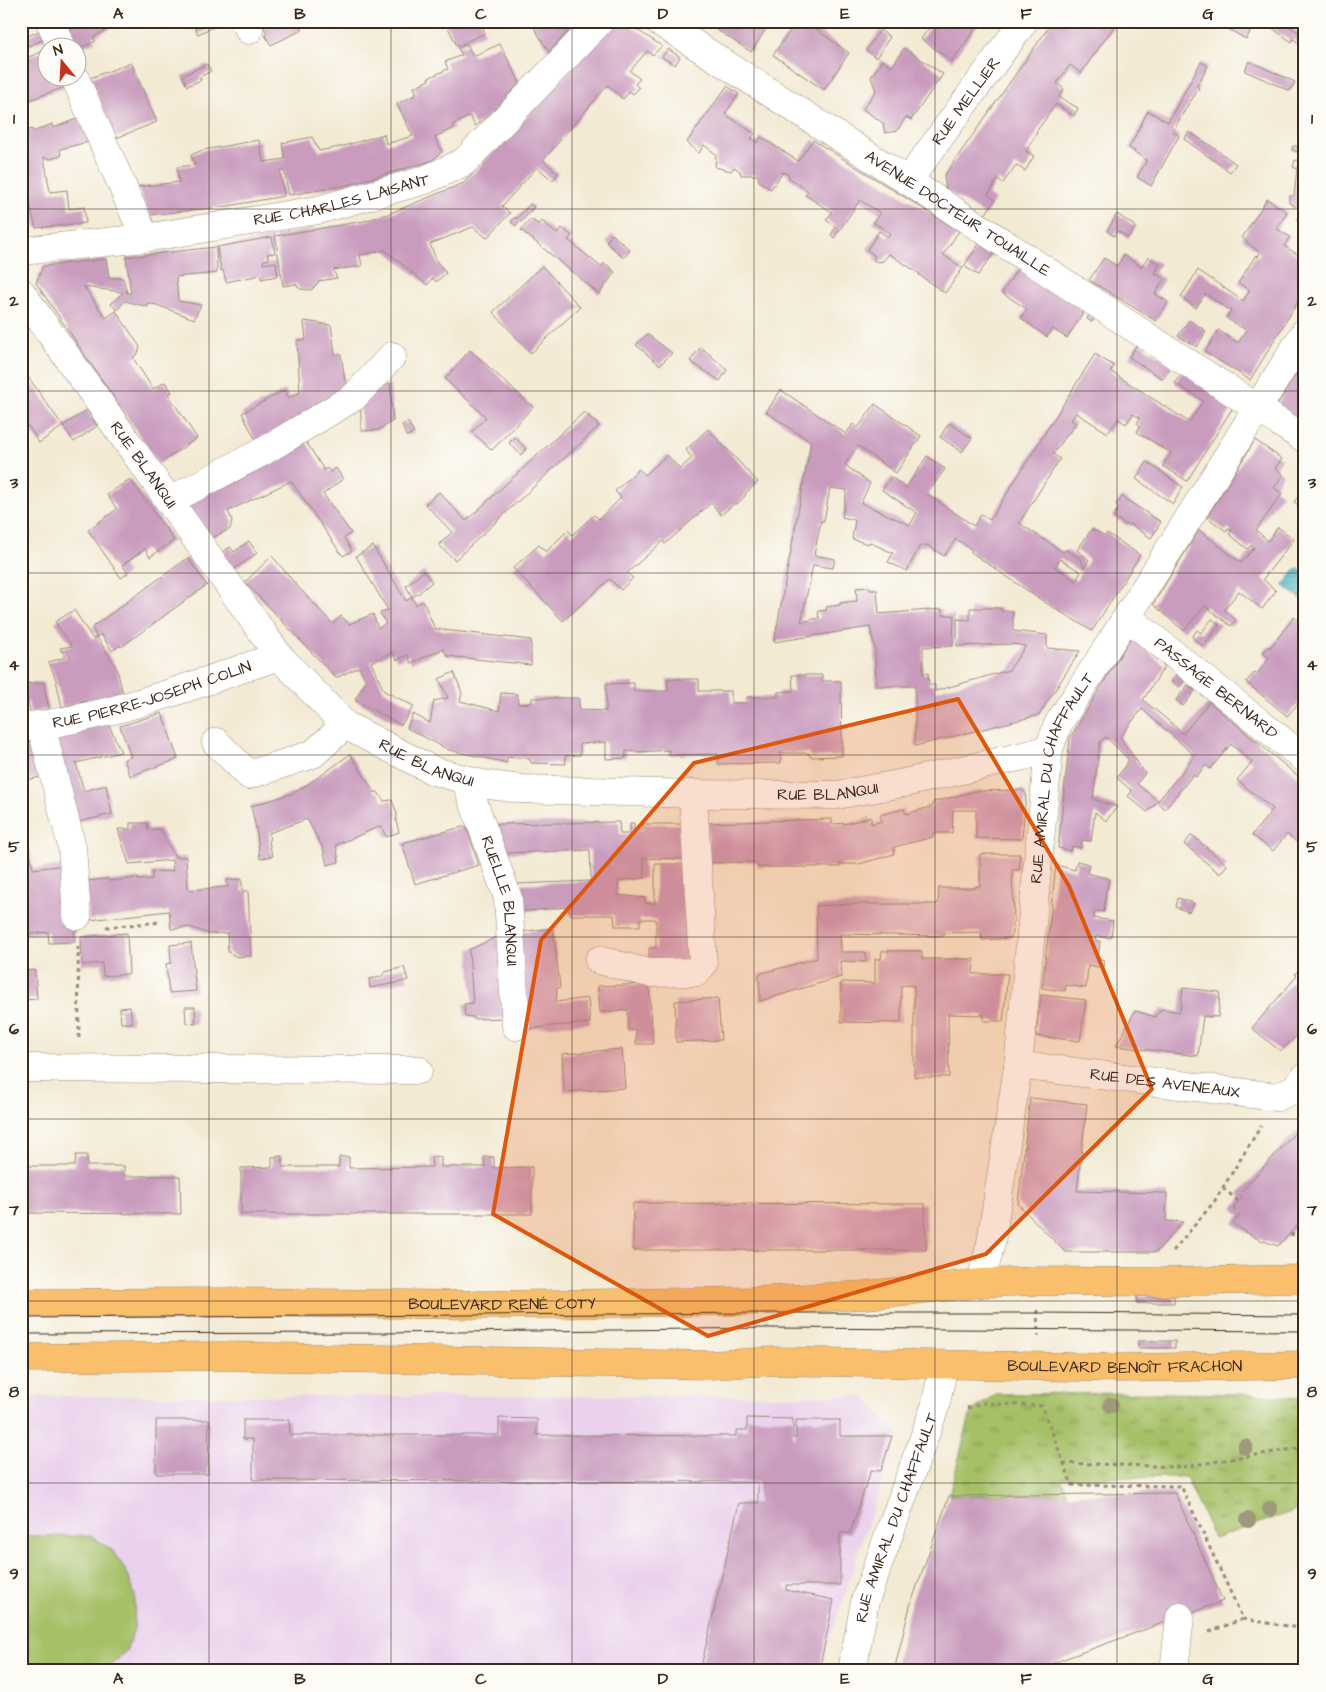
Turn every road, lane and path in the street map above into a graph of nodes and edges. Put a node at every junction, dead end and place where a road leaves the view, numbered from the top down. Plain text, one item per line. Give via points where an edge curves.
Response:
1 (50, 21) edge
2 (600, 21) edge
3 (658, 21) edge
4 (1024, 21) edge
5 (58, 38) edge
6 (79, 88) edge
7 (908, 181) junction
8 (145, 238) junction
9 (21, 252) edge
10 (21, 292) edge
11 (1305, 332) edge
12 (392, 356) dead end
13 (1257, 408) junction
14 (1305, 439) edge
15 (168, 501) junction
16 (1127, 617) junction
17 (280, 656) junction
18 (345, 725) junction
19 (31, 726) edge
20 (216, 742) dead end
21 (1049, 749) junction
22 (1305, 759) edge
23 (464, 779) junction
24 (693, 794) junction
25 (161, 922) dead end
26 (78, 923) junction
27 (599, 960) dead end
28 (516, 1026) dead end
29 (1018, 1066) junction
30 (21, 1068) edge
31 (79, 1068) junction
32 (418, 1070) dead end
33 (1305, 1077) edge
34 (1277, 1097) junction
35 (1223, 1188) junction
36 (1238, 1201) dead end
37 (1290, 1234) dead end
38 (1305, 1237) edge
39 (1170, 1255) dead end
40 (1305, 1279) edge
41 (981, 1283) junction
42 (21, 1302) edge
43 (1037, 1307) dead end
44 (1038, 1339) dead end
45 (21, 1358) edge
46 (944, 1365) junction
47 (1305, 1365) edge
48 (935, 1407) junction
49 (1305, 1447) edge
50 (1063, 1463) junction
51 (1180, 1617) dead end
52 (1305, 1629) edge
53 (852, 1671) edge
54 (1174, 1671) edge

1 - 5 street
2 - 8 street, RUE CHARLES LAISANT via 464,162 425,180 318,210
3 - 7 street, AVENUE DOCTEUR TOUAILLE
4 - 7 street, RUE MELLIER
6 - 8 street
7 - 13 street, AVENUE DOCTEUR TOUAILLE
8 - 9 street, RUE CHARLES LAISANT
10 - 15 street, RUE BLANQUI
11 - 13 street, RUE AMIRAL DU CHAFFAULT
12 - 15 street via 354,397 264,451
13 - 14 street, AVENUE DOCTEUR TOUAILLE
13 - 16 street, RUE AMIRAL DU CHAFFAULT
15 - 17 street, RUE BLANQUI
16 - 21 street, RUE AMIRAL DU CHAFFAULT via 1058,724
16 - 22 street, PASSAGE BERNARD
17 - 18 street, RUE BLANQUI
17 - 19 street, RUE PIERRE-JOSEPH COLIN via 112,711
18 - 20 street via 313,754 249,775
18 - 23 street, RUE BLANQUI via 434,771
19 - 26 street via 72,847
21 - 24 street, RUE BLANQUI via 837,795
21 - 29 street, RUE AMIRAL DU CHAFFAULT
23 - 24 street, RUE BLANQUI via 521,789
23 - 28 street, RUELLE BLANQUI via 508,898
24 - 27 street via 702,964 697,972 649,973
25 - 26 path
26 - 31 path
29 - 34 street, RUE DES AVENEAUX
29 - 41 street, RUE AMIRAL DU CHAFFAULT via 991,1242
30 - 31 street
31 - 32 street
33 - 34 street via 1294,1090
34 - 35 path
35 - 36 path
35 - 39 path
37 - 38 path
40 - 41 main road
41 - 42 main road, BOULEVARD RENÉ COTY via 866,1295 750,1301 486,1305
43 - 44 path
45 - 46 main road via 224,1356 711,1365 773,1361
46 - 47 main road, BOULEVARD BENOÎT FRACHON via 1124,1368
46 - 48 street, RUE AMIRAL DU CHAFFAULT
48 - 50 path via 959,1411 983,1403 1042,1406
48 - 53 street, RUE AMIRAL DU CHAFFAULT via 865,1601
49 - 50 path via 1182,1467
50 - 52 path via 1072,1485 1181,1486 1243,1619
51 - 54 street

